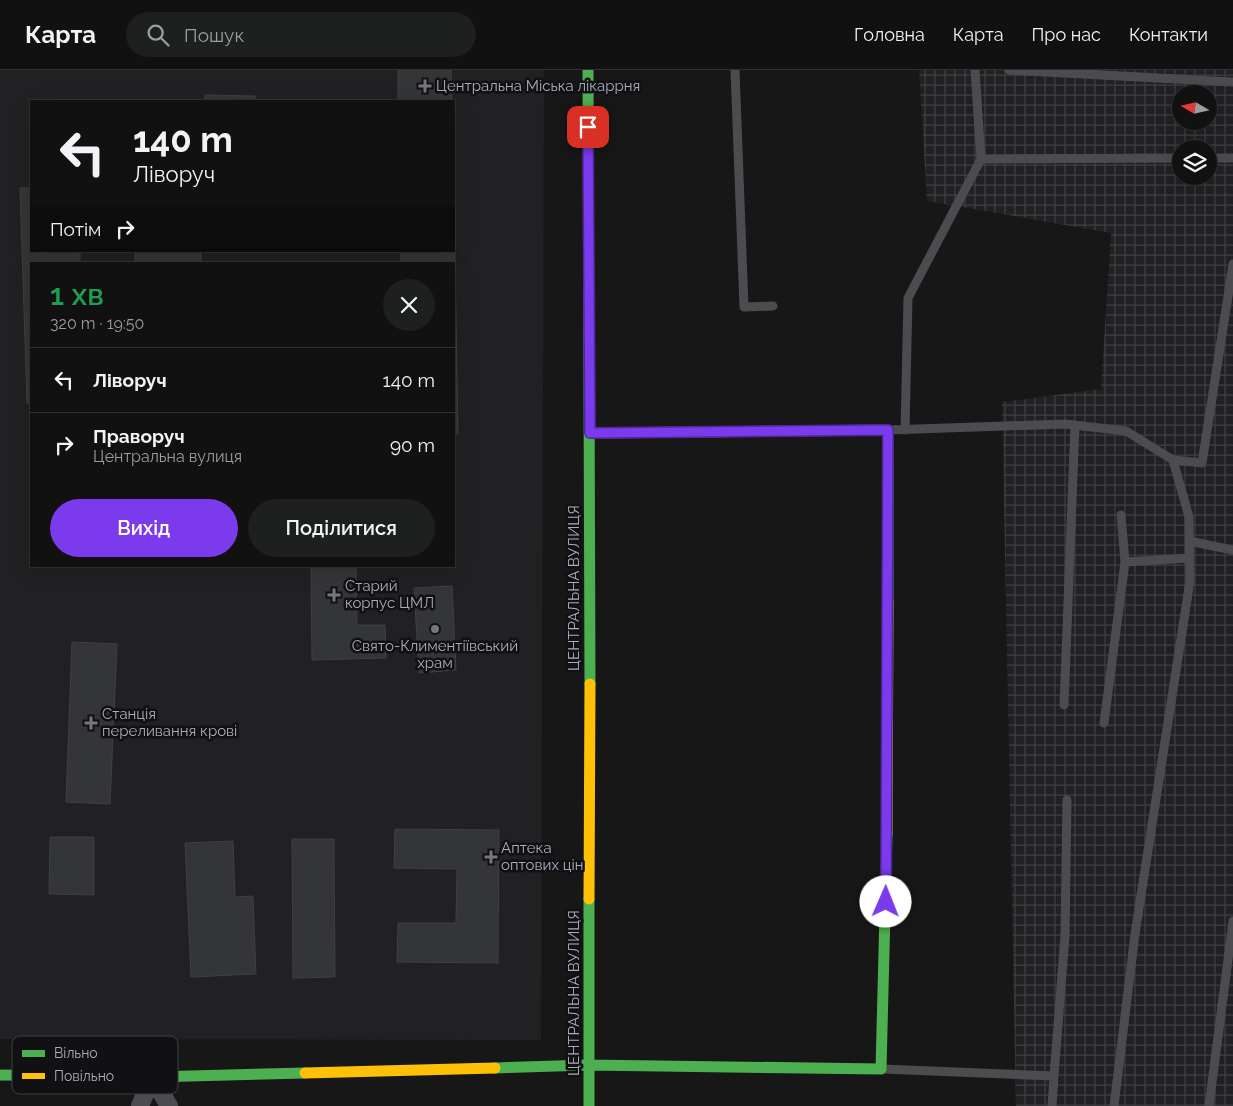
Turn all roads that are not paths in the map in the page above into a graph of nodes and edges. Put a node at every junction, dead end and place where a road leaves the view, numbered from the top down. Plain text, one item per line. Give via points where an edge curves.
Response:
1 (588, 70) edge
2 (735, 70) edge
3 (975, 70) edge
4 (1009, 70) edge
5 (1233, 82) edge
6 (1172, 158) edge
7 (1217, 158) edge
8 (1233, 158) edge
9 (981, 159) junction
10 (1233, 264) edge
11 (773, 306) dead end
12 (1075, 425) junction
13 (888, 430) junction
14 (905, 430) junction
15 (590, 433) junction
16 (1173, 460) junction
17 (1121, 515) dead end
18 (1189, 541) junction
19 (1233, 550) edge
20 (1190, 558) junction
21 (1126, 562) junction
22 (1064, 705) dead end
23 (1104, 723) dead end
24 (1068, 800) dead end
25 (1233, 921) edge
26 (588, 1065) junction
27 (881, 1069) junction
28 (178, 1075) edge
29 (1054, 1076) junction
30 (145, 1094) edge
31 (162, 1094) edge
32 (140, 1106) edge
33 (169, 1106) edge
34 (589, 1106) edge
35 (1052, 1106) edge
36 (1114, 1106) edge
37 (1208, 1106) edge

1 - 15 street, ЦЕНТРАЛЬНА ВУЛИЦЯ
2 - 11 lane via 744,307
3 - 9 lane
4 - 5 lane
6 - 9 lane
7 - 8 lane
9 - 14 lane via 908,298
10 - 16 lane via 1202,463
12 - 14 lane
12 - 16 lane via 1126,431
12 - 22 lane
13 - 14 lane
13 - 15 street
13 - 27 street via 887,884
15 - 26 street, ЦЕНТРАЛЬНА ВУЛИЦЯ
16 - 18 lane via 1189,517
17 - 21 lane
18 - 19 lane
18 - 20 lane
20 - 21 lane
20 - 36 lane via 1190,581 1135,934
21 - 23 lane
24 - 29 lane via 1065,936
25 - 37 lane
26 - 27 street
26 - 28 street
26 - 34 street, ЦЕНТРАЛЬНА ВУЛИЦЯ
27 - 29 lane
29 - 35 lane
30 - 32 street
31 - 33 street

